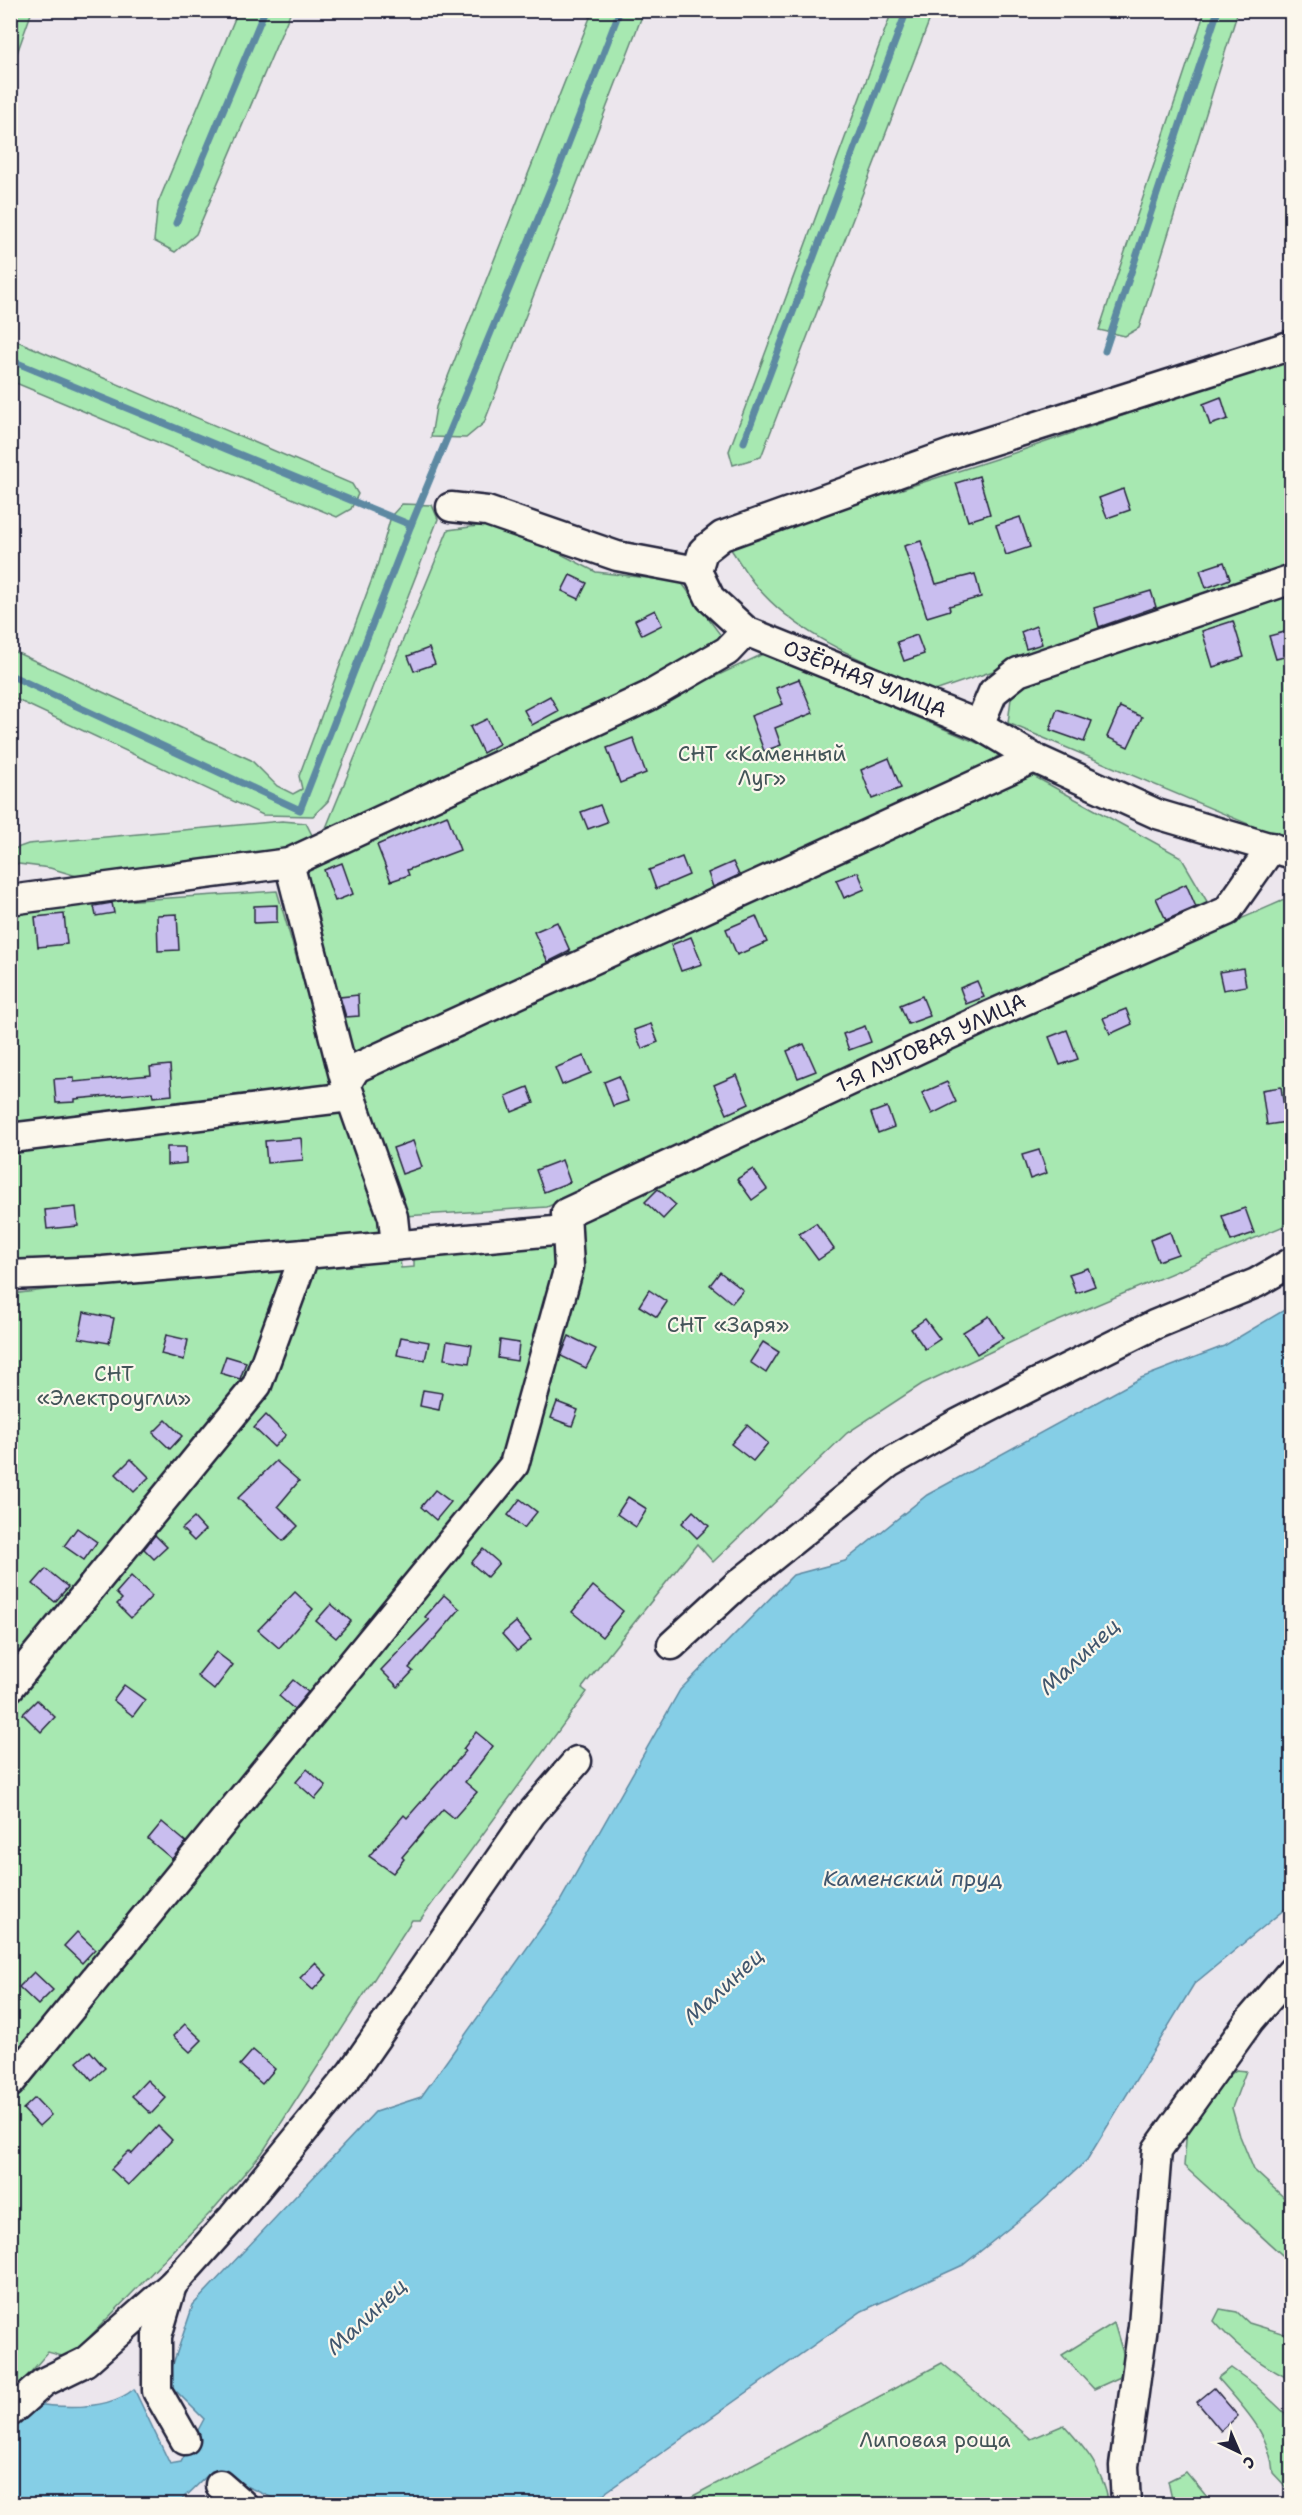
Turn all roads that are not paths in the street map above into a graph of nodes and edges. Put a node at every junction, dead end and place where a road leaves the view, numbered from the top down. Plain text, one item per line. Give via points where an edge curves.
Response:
1 (1292, 345) edge
2 (451, 507) dead end
3 (697, 571) junction
4 (1292, 579) edge
5 (746, 631) junction
6 (980, 725) junction
7 (1034, 758) junction
8 (1282, 850) edge
9 (289, 863) junction
10 (10, 900) edge
11 (348, 1091) junction
12 (10, 1138) edge
13 (565, 1221) junction
14 (396, 1245) junction
15 (305, 1254) junction
16 (1292, 1262) edge
17 (10, 1275) edge
18 (672, 1645) dead end
19 (10, 1687) edge
20 (577, 1761) dead end
21 (1292, 1971) edge
22 (10, 2083) edge
23 (172, 2285) junction
24 (10, 2412) edge
25 (185, 2440) dead end
26 (220, 2485) dead end
27 (242, 2505) edge
28 (1126, 2505) edge

1 - 3 street via 959,452 722,536 703,551
2 - 3 street via 487,511 617,556
3 - 5 street, ОЗЁРНАЯ УЛИЦА via 710,597
4 - 6 street via 1018,672 993,692
5 - 6 street, ОЗЁРНАЯ УЛИЦА
5 - 9 street via 727,651 649,696
6 - 7 street, ОЗЁРНАЯ УЛИЦА
7 - 8 street, ОЗЁРНАЯ УЛИЦА via 1157,813
7 - 11 street via 356,1068
8 - 13 street, 1-Я ЛУГОВАЯ УЛИЦА via 1227,911 991,1015
9 - 10 street
9 - 11 street
11 - 12 street
11 - 14 street via 393,1217
13 - 14 street, 1-Я ЛУГОВАЯ УЛИЦА
13 - 22 street via 569,1267 514,1465
14 - 15 street, 1-Я ЛУГОВАЯ УЛИЦА
15 - 17 street, 1-Я ЛУГОВАЯ УЛИЦА
15 - 19 street via 257,1385
16 - 18 street via 1256,1283 1154,1325 957,1424 889,1463 736,1586
20 - 23 street via 524,1822 352,2072
21 - 28 street via 1250,2020 1157,2150 1143,2326 1124,2466
23 - 24 street via 85,2362 44,2382
23 - 25 street via 157,2336 157,2391
26 - 27 street

